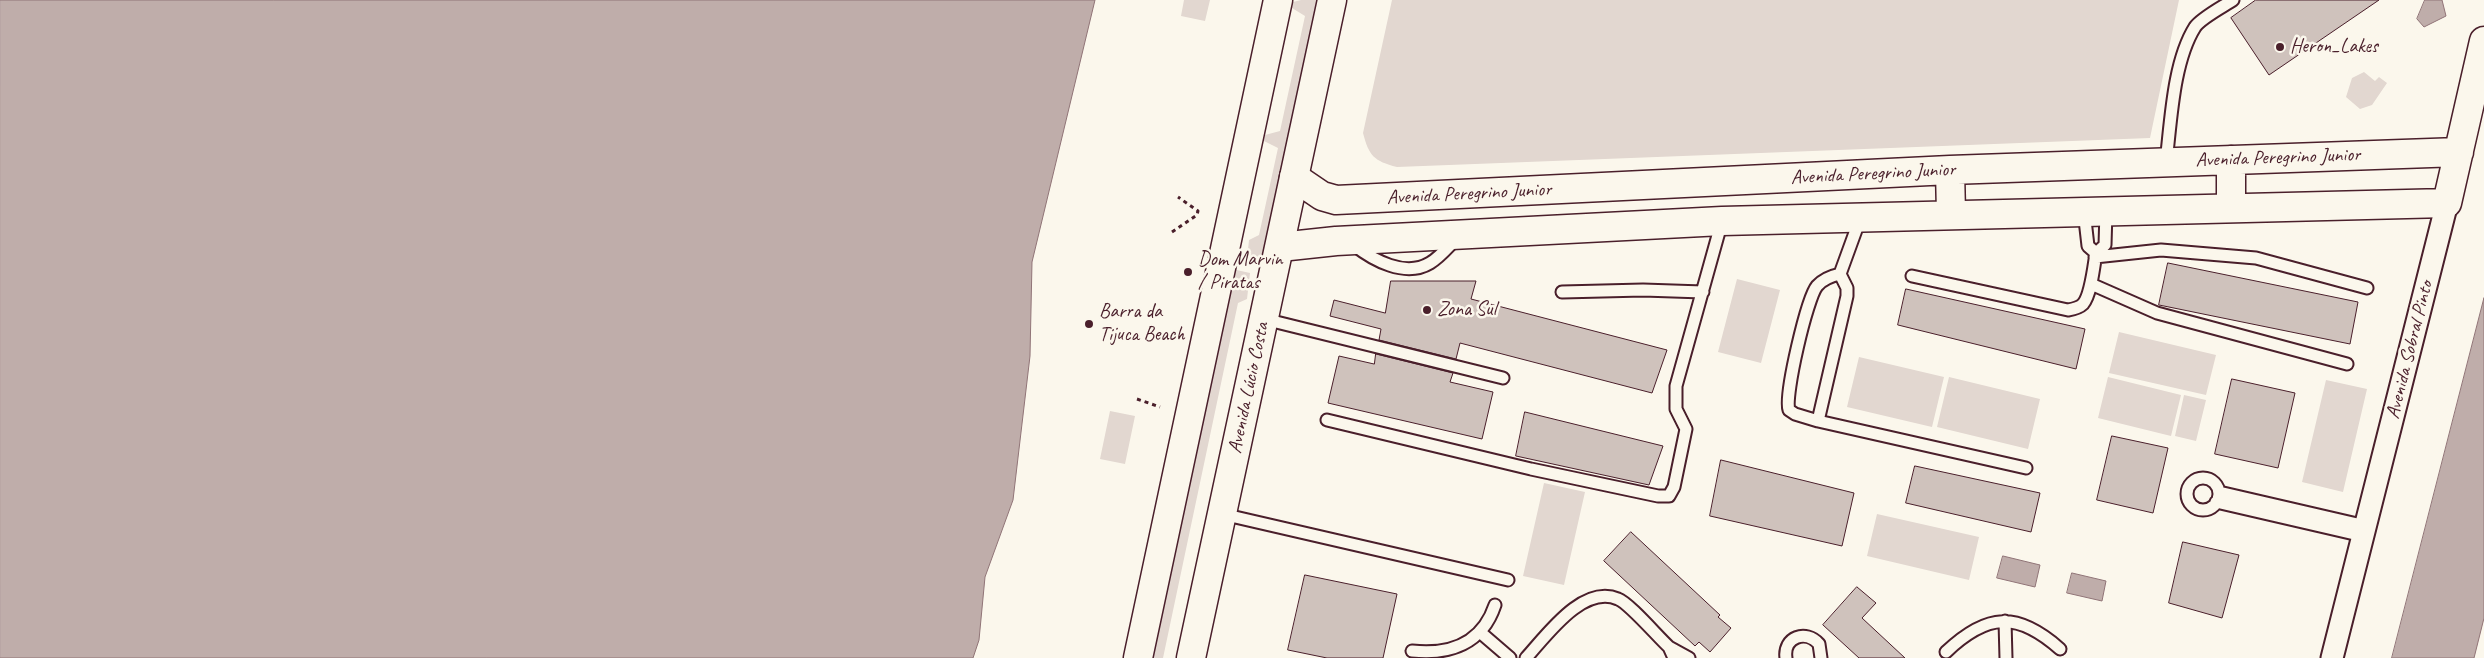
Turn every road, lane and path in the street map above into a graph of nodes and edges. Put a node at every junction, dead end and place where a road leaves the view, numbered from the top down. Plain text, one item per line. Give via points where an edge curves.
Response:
1 (1278, 0) edge
2 (1332, 0) edge
3 (2233, 0) edge
4 (2484, 41) edge
5 (2459, 152) junction
6 (2231, 160) junction
7 (2166, 162) junction
8 (1950, 170) junction
9 (1294, 177) junction
10 (1178, 197) dead end
11 (2447, 203) junction
12 (2230, 208) junction
13 (2095, 211) junction
14 (1950, 214) junction
15 (1860, 217) junction
16 (1722, 221) junction
17 (1172, 232) dead end
18 (1280, 247) junction
19 (2095, 255) junction
20 (1840, 274) junction
21 (1912, 276) dead end
22 (2090, 284) junction
23 (2367, 288) dead end
24 (1562, 292) dead end
25 (1703, 292) junction
26 (1264, 319) junction
27 (2347, 364) dead end
28 (1503, 378) dead end
29 (1138, 399) dead end
30 (1160, 407) dead end
31 (1327, 420) dead end
32 (1818, 421) junction
33 (2026, 468) dead end
34 (1222, 514) junction
35 (2364, 531) junction
36 (1508, 580) dead end
37 (1496, 605) dead end
38 (2005, 621) junction
39 (1481, 632) junction
40 (2060, 649) dead end
41 (1412, 651) dead end
42 (1946, 652) dead end
43 (1671, 653) edge
44 (1823, 655) edge
45 (1138, 658) edge
46 (1191, 658) edge
47 (1510, 658) edge
48 (1526, 658) edge
49 (1689, 658) edge
50 (1786, 658) edge
51 (2006, 658) edge
52 (2332, 658) edge

1 - 45 street
2 - 9 street, Avenida Lúcio Costa
3 - 7 lane via 2196,25 2182,56
4 - 5 street, Avenida Sobral Pinto
5 - 6 street, Avenida Peregrino Junior
5 - 11 street, Avenida Sobral Pinto
6 - 7 street, Avenida Peregrino Junior
6 - 12 street
7 - 8 street, Avenida Peregrino Junior
8 - 9 street, Avenida Peregrino Junior via 1336,200 1322,196
8 - 14 street
9 - 18 street, Avenida Lúcio Costa
10 - 17 path via 1198,211
11 - 12 street, Avenida Peregrino Junior
11 - 35 street, Avenida Sobral Pinto
12 - 13 street, Avenida Peregrino Junior
13 - 14 street, Avenida Peregrino Junior
13 - 19 lane via 2088,246
13 - 19 lane via 2105,245
14 - 15 street, Avenida Peregrino Junior
15 - 16 street, Avenida Peregrino Junior
15 - 20 lane
16 - 18 street, Avenida Peregrino Junior
16 - 25 lane
18 - 26 street, Avenida Lúcio Costa
19 - 22 lane
19 - 23 lane via 2161,250 2256,258
20 - 32 lane via 1847,288 1846,296
20 - 32 lane via 1829,277 1815,288 1788,395 1789,410
21 - 22 lane via 2068,310 2084,303
22 - 27 lane via 2157,313
24 - 25 lane
25 - 31 lane via 1676,386 1676,409 1686,429 1674,487 1669,496 1531,469
26 - 28 lane
26 - 34 street, Avenida Lúcio Costa
29 - 30 path
32 - 33 lane
34 - 36 lane
34 - 46 street, Avenida Lúcio Costa
35 - 35 lane via 2332,519 2217,497
35 - 52 street, Avenida Sobral Pinto
37 - 39 lane
38 - 40 lane via 2033,629
38 - 42 lane via 1980,627
38 - 51 lane
39 - 41 lane via 1458,647 1445,651
39 - 47 lane
43 - 48 lane via 1620,599 1604,596 1588,599 1566,615
43 - 49 lane
44 - 50 lane via 1819,644 1810,636 1798,636 1788,644

